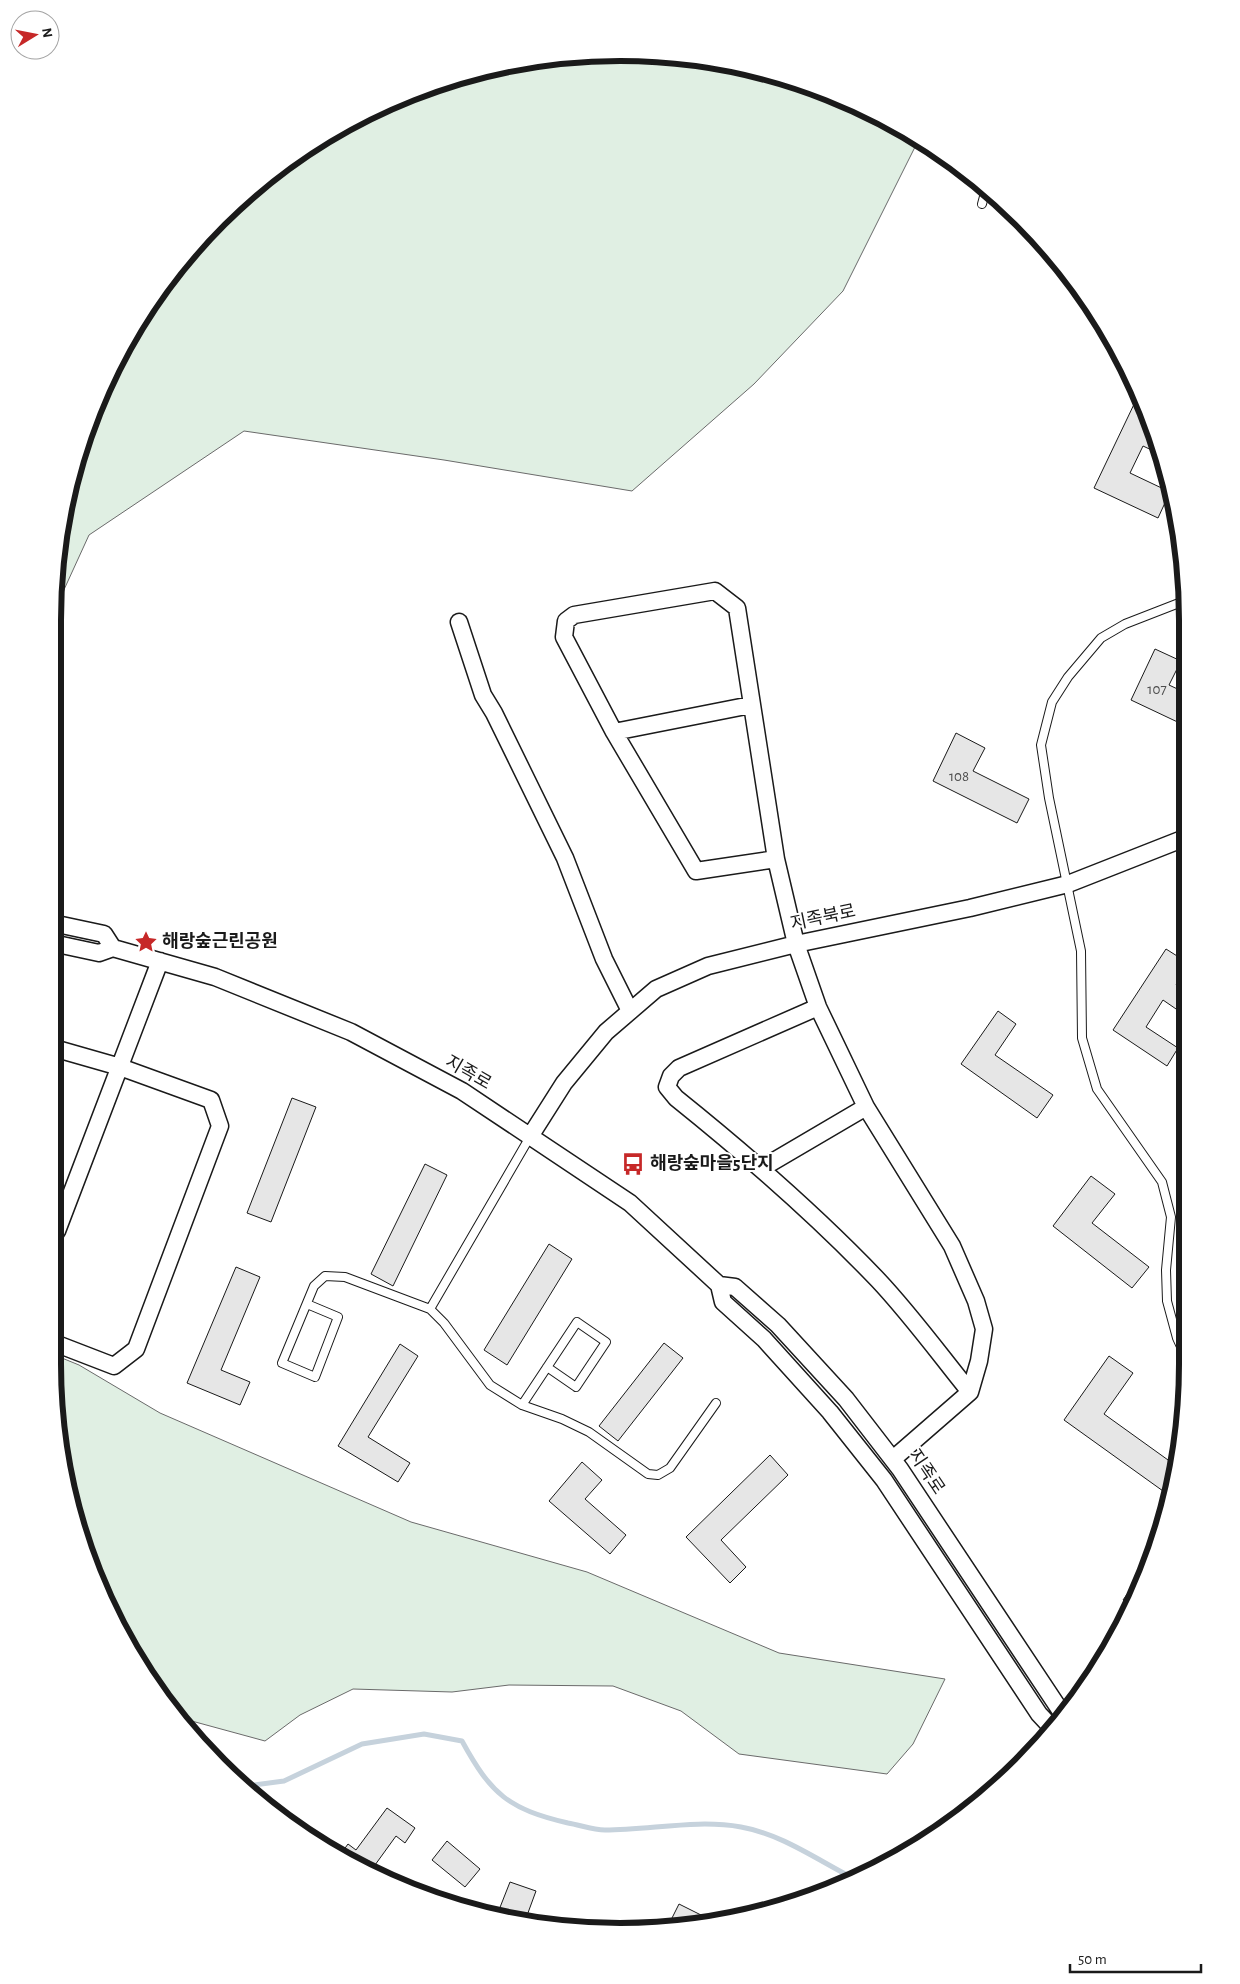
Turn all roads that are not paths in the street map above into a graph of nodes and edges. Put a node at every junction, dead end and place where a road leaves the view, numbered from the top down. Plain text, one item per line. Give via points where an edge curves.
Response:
1 (984, 197) edge
2 (982, 204) dead end
3 (1178, 601) edge
4 (459, 622) dead end
5 (751, 705) junction
6 (614, 732) junction
7 (1179, 840) edge
8 (776, 858) junction
9 (1068, 884) junction
10 (61, 925) edge
11 (796, 944) junction
12 (61, 945) edge
13 (113, 948) junction
14 (160, 961) junction
15 (818, 1007) junction
16 (630, 1011) junction
17 (61, 1050) edge
18 (120, 1067) junction
19 (866, 1107) junction
20 (531, 1135) junction
21 (762, 1168) junction
22 (61, 1221) edge
23 (719, 1286) junction
24 (307, 1304) junction
25 (430, 1309) junction
26 (1179, 1342) edge
27 (61, 1346) edge
28 (547, 1367) junction
29 (970, 1392) junction
30 (716, 1403) dead end
31 (522, 1404) junction
32 (893, 1459) junction
33 (1059, 1709) edge
34 (1048, 1723) edge

1 - 2 lane
3 - 9 lane via 1101,638 1052,702 1041,745
4 - 16 street via 483,695 565,858 604,959
5 - 6 street
5 - 6 street via 738,608 715,591 574,615 566,621 564,637
5 - 8 street
6 - 8 street via 696,871
7 - 9 street, 지족북로
8 - 11 street
9 - 11 street, 지족북로
9 - 26 lane via 1081,951 1082,1038 1098,1090 1162,1182 1171,1217 1167,1301
10 - 13 street, 지족로 via 104,934
11 - 15 street
11 - 16 street, 지족북로 via 708,966 656,989
12 - 13 street, 지족로 via 99,953
13 - 14 street, 지족로
14 - 18 street
14 - 20 street, 지족로 via 215,977 350,1032 462,1091
15 - 19 street
15 - 21 street via 680,1068 671,1076 667,1087 676,1098
16 - 20 street, 지족북로 via 606,1032 564,1084
17 - 18 street
18 - 22 street
18 - 27 street via 211,1100 220,1126 136,1349 114,1366
19 - 21 street
19 - 29 street via 952,1246 976,1301 984,1329
20 - 23 street, 지족로 via 630,1203
20 - 25 lane
21 - 29 street via 880,1282
23 - 32 street, 지족로 via 736,1287 778,1325 846,1399
23 - 34 street, 지족로 via 723,1302 764,1339 830,1412 884,1480
24 - 24 lane via 282,1363 315,1377 338,1317
24 - 25 lane via 314,1286 325,1276 345,1277
25 - 31 lane via 449,1329 490,1385
28 - 28 lane via 576,1387 606,1342 576,1322
28 - 31 lane
29 - 32 street
30 - 31 lane via 670,1468 658,1475 648,1474 589,1432 562,1418
32 - 33 street, 지족로

